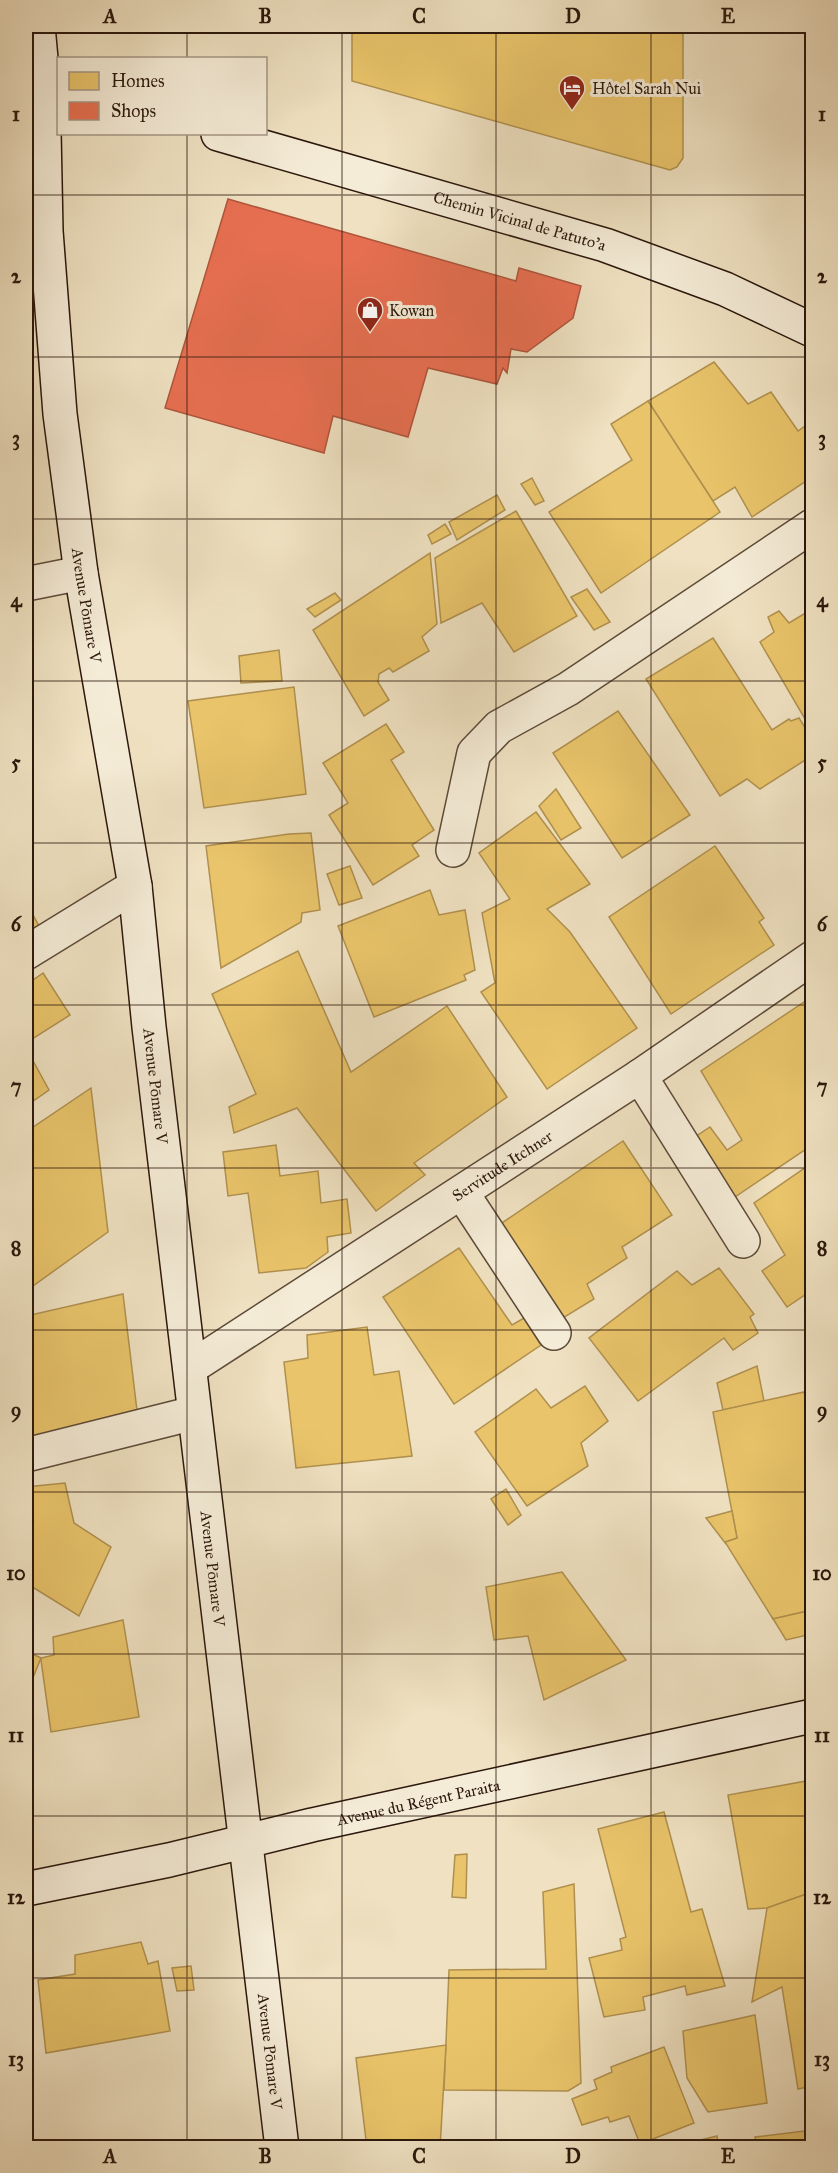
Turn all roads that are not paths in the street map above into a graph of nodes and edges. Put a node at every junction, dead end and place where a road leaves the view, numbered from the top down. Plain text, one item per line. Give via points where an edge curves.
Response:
1 (38, 26) edge
2 (51, 83) edge
3 (222, 135) edge
4 (813, 330) edge
5 (813, 526) edge
6 (81, 573) junction
7 (26, 584) edge
8 (453, 849) dead end
9 (135, 886) junction
10 (26, 953) edge
11 (813, 958) edge
12 (640, 1076) junction
13 (462, 1193) junction
14 (743, 1241) dead end
15 (554, 1333) dead end
16 (190, 1368) junction
17 (195, 1413) junction
18 (26, 1455) edge
19 (813, 1716) edge
20 (246, 1841) junction
21 (26, 1890) edge
22 (282, 2148) edge

1 - 2 main road, Avenue Pōmare V
2 - 6 main road, Avenue Pōmare V via 46,231 60,414
3 - 4 main road, Chemin Vicinal de Patuto'a via 605,245 725,290
5 - 8 main road via 568,689 499,727 474,753
6 - 7 main road
6 - 9 main road, Avenue Pōmare V
9 - 10 main road
9 - 16 main road, Avenue Pōmare V
11 - 12 main road, Servitude Itchner
12 - 13 main road, Servitude Itchner
12 - 14 main road
13 - 15 main road
13 - 16 main road, Servitude Itchner
16 - 17 main road, Avenue Pōmare V
17 - 18 main road
17 - 20 main road, Avenue Pōmare V
19 - 20 main road, Avenue du Régent Paraita
20 - 21 main road, Avenue du Régent Paraita
20 - 22 main road, Avenue Pōmare V

